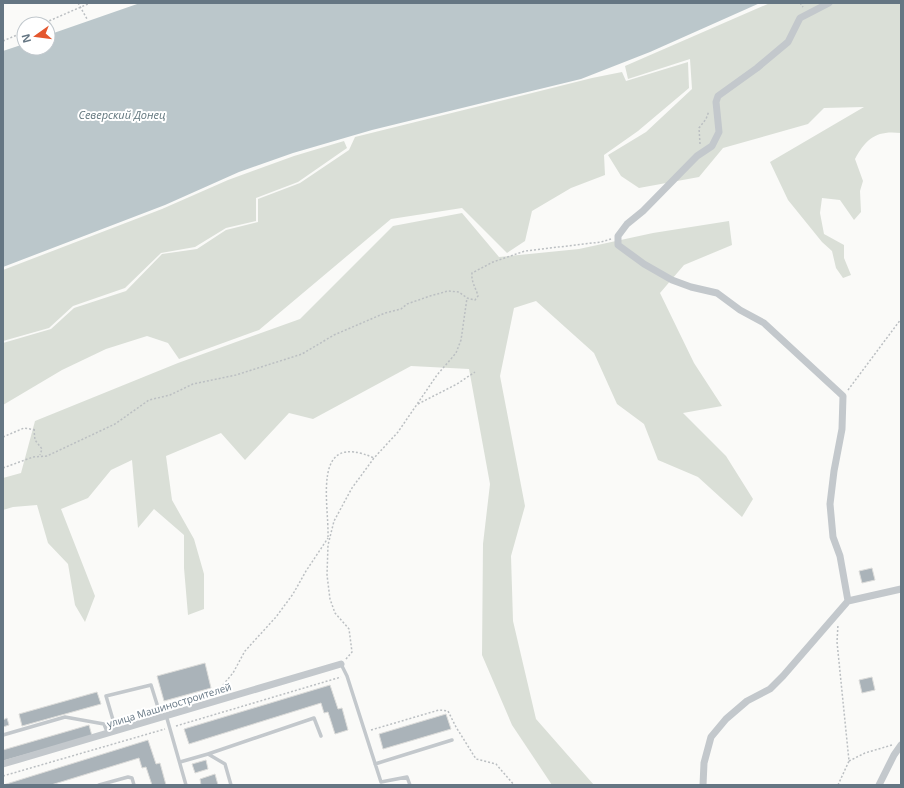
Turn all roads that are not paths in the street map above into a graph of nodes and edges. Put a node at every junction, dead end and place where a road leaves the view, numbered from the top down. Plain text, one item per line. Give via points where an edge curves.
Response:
1 (829, 3) edge
2 (901, 589) edge
3 (848, 601) junction
4 (341, 664) joint
5 (164, 716) junction
6 (116, 731) junction
7 (108, 734) junction
8 (3, 735) edge
9 (321, 736) dead end
10 (452, 740) dead end
11 (899, 744) edge
12 (208, 754) junction
13 (180, 762) junction
14 (3, 764) edge
15 (375, 764) junction
16 (99, 785) edge
17 (134, 785) edge
18 (186, 785) edge
19 (231, 785) edge
20 (410, 785) edge
21 (703, 785) edge
22 (879, 785) edge

1 - 3 street via 800,18 788,42 718,96 716,102 719,132 712,146 697,156 627,224 618,236 618,245 666,277 691,287 717,293 764,323 843,396 842,429 830,504 834,537
2 - 3 street
3 - 21 street via 770,689 747,701 726,719 711,737 704,763
4 - 5 street, улица Машиностроителей
4 - 15 lane
5 - 6 street, улица Машиностроителей
5 - 6 lane via 151,685 106,696
5 - 13 lane
6 - 7 street, улица Машиностроителей
7 - 8 lane via 104,724 65,717
7 - 14 street, улица Машиностроителей
9 - 12 lane via 314,718
10 - 15 lane
11 - 22 street
12 - 13 lane
12 - 19 lane via 224,764
13 - 18 lane
15 - 20 lane via 381,782 407,777
16 - 17 lane via 128,777 132,778

